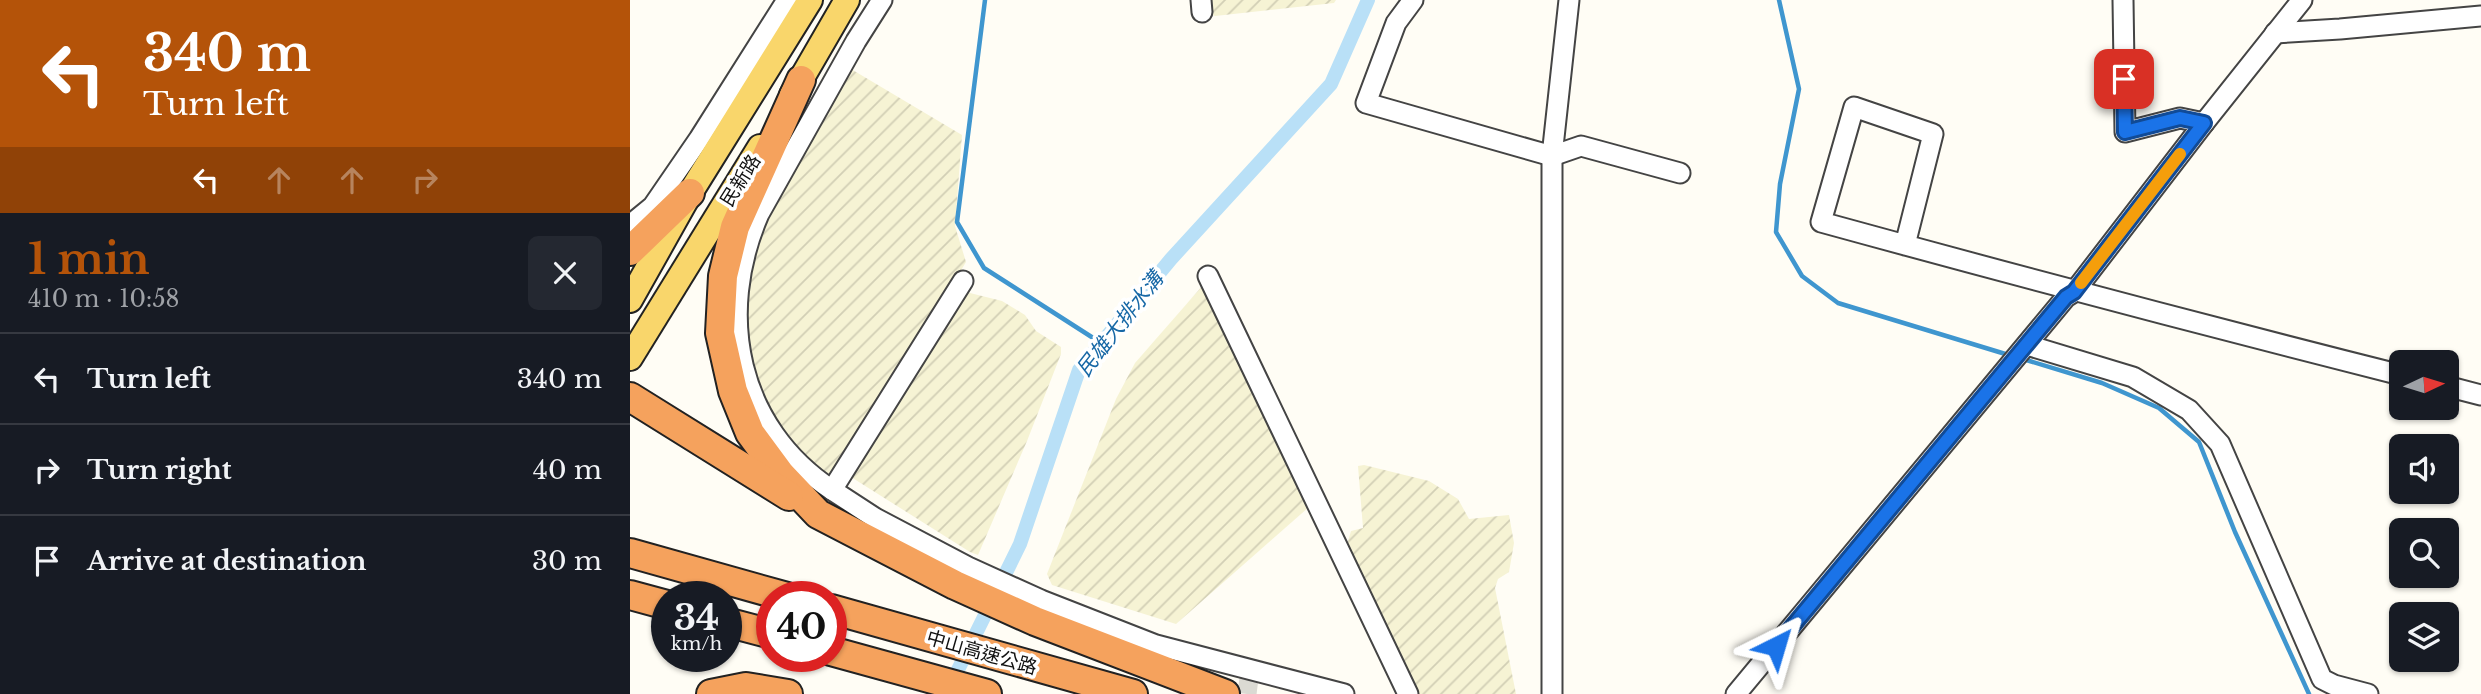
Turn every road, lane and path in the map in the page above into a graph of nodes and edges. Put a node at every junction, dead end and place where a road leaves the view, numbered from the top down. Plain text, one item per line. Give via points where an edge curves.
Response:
1 (788, 0) edge
2 (810, 0) edge
3 (847, 0) edge
4 (882, 0) edge
5 (1413, 0) edge
6 (1569, 0) edge
7 (2123, 0) edge
8 (2302, 0) edge
9 (2481, 16) edge
10 (2275, 33) junction
11 (801, 80) junction
12 (2204, 123) junction
13 (1552, 156) junction
14 (1680, 173) dead end
15 (690, 193) junction
16 (630, 225) edge
17 (1905, 245) junction
18 (630, 251) edge
19 (1208, 276) dead end
20 (963, 281) dead end
21 (2074, 292) junction
22 (630, 300) edge
23 (2020, 353) junction
24 (630, 358) edge
25 (2389, 372) edge
26 (2459, 389) edge
27 (2481, 395) edge
28 (630, 397) edge
29 (825, 502) junction
30 (630, 553) edge
31 (756, 588) edge
32 (630, 595) edge
33 (651, 601) edge
34 (1038, 611) junction
35 (847, 613) edge
36 (847, 655) edge
37 (984, 693) edge
38 (711, 694) edge
39 (788, 694) edge
40 (1133, 694) edge
41 (1225, 694) edge
42 (1344, 694) edge
43 (1408, 694) edge
44 (1552, 694) edge
45 (1735, 694) edge
46 (2368, 694) edge

1 - 16 street via 653,206
2 - 15 main road, 民新路
3 - 11 main road, 民新路
4 - 29 street via 759,214 748,238 736,297 737,338 746,378 773,434 808,474
5 - 13 street via 1396,23 1366,103
6 - 13 street
7 - 12 street via 2125,132 2180,118
8 - 10 street
9 - 10 street
10 - 12 street
11 - 24 main road, 民新路
11 - 29 highway via 735,226 723,276 720,333 733,391 750,433 781,475
12 - 21 street
13 - 14 street via 1581,146
13 - 44 street
15 - 18 highway
15 - 22 main road, 民新路
17 - 17 street via 1933,134 1854,107 1821,222
17 - 21 street
19 - 43 street
20 - 29 street
21 - 23 street
21 - 25 street
23 - 45 street
23 - 46 street via 2133,377 2189,410 2220,444 2322,679
26 - 27 street
28 - 29 highway
29 - 34 highway via 961,576
30 - 31 highway
32 - 33 highway
34 - 41 highway
34 - 42 street
35 - 40 highway, 中山高速公路
36 - 37 highway, 中山高速公路
38 - 39 highway via 746,687

